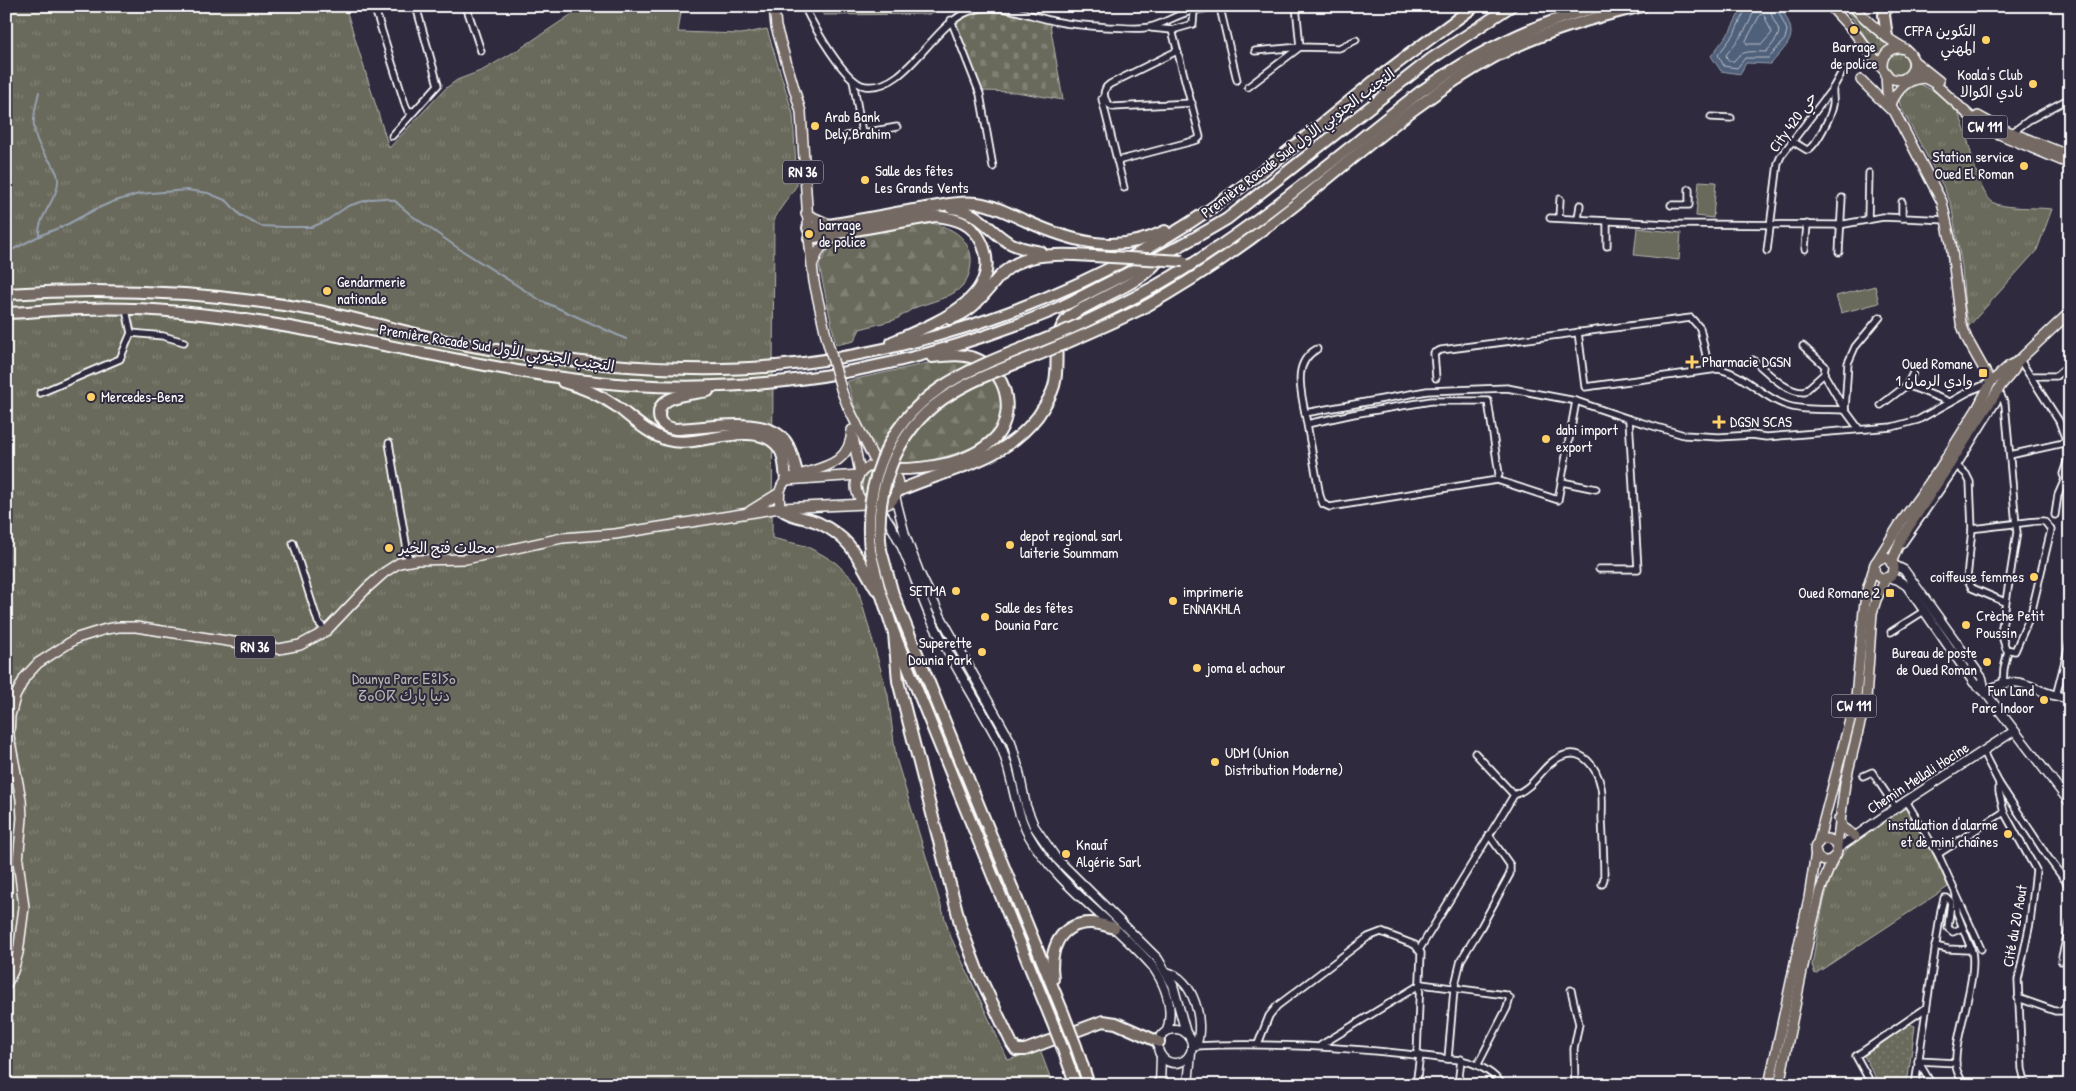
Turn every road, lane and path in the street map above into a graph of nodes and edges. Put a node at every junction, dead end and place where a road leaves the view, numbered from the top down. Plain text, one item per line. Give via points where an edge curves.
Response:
1 (374, 6) edge
2 (416, 6) edge
3 (466, 6) edge
4 (774, 6) edge
5 (804, 6) edge
6 (1150, 6) edge
7 (1169, 6) edge
8 (1241, 6) edge
9 (1296, 6) edge
10 (1475, 6) edge
11 (1511, 6) edge
12 (1579, 6) edge
13 (1602, 6) edge
14 (1643, 6) edge
15 (1830, 6) edge
16 (1852, 6) edge
17 (1886, 6) edge
18 (1193, 8) edge
19 (1220, 8) junction
20 (951, 20) junction
21 (1553, 21) junction
22 (1149, 28) junction
23 (1172, 30) junction
24 (1887, 38) junction
25 (1356, 40) dead end
26 (1300, 47) junction
27 (1905, 50) junction
28 (481, 51) dead end
29 (1178, 51) junction
30 (1255, 51) dead end
31 (1913, 66) junction
32 (1843, 70) dead end
33 (1884, 72) junction
34 (1926, 78) junction
35 (853, 80) junction
36 (1237, 80) dead end
37 (1861, 80) dead end
38 (1248, 87) dead end
39 (1833, 88) junction
40 (2070, 98) edge
41 (1102, 99) dead end
42 (1192, 103) junction
43 (1891, 104) junction
44 (414, 111) junction
45 (1711, 117) dead end
46 (1731, 118) dead end
47 (1898, 120) junction
48 (897, 127) dead end
49 (2013, 132) junction
50 (862, 133) junction
51 (392, 136) dead end
52 (846, 136) dead end
53 (1792, 141) junction
54 (2070, 156) edge
55 (1117, 161) junction
56 (2070, 164) edge
57 (993, 167) dead end
58 (1869, 173) dead end
59 (1124, 188) dead end
60 (1689, 189) dead end
61 (1842, 198) dead end
62 (1560, 199) dead end
63 (1902, 202) dead end
64 (1580, 205) dead end
65 (1671, 205) dead end
66 (934, 207) junction
67 (806, 214) junction
68 (1550, 218) dead end
69 (1559, 218) junction
70 (1902, 218) junction
71 (1193, 220) junction
72 (1578, 220) junction
73 (1868, 220) junction
74 (1947, 220) junction
75 (1607, 221) junction
76 (1770, 224) junction
77 (1807, 224) junction
78 (831, 225) junction
79 (1839, 225) junction
80 (841, 232) junction
81 (808, 233) junction
82 (1607, 246) dead end
83 (1219, 248) junction
84 (1805, 249) dead end
85 (1767, 251) dead end
86 (1839, 252) dead end
87 (1050, 254) junction
88 (1160, 257) junction
89 (812, 265) junction
90 (6, 294) edge
91 (126, 310) junction
92 (2070, 312) edge
93 (6, 313) edge
94 (1880, 317) dead end
95 (926, 326) junction
96 (1578, 332) junction
97 (131, 333) junction
98 (184, 342) dead end
99 (1803, 346) dead end
100 (1317, 348) dead end
101 (871, 351) junction
102 (1753, 360) dead end
103 (2019, 361) junction
104 (2070, 364) edge
105 (884, 366) junction
106 (516, 370) junction
107 (1709, 370) junction
108 (1913, 373) dead end
109 (1824, 374) junction
110 (2032, 376) junction
111 (1436, 378) dead end
112 (1991, 382) junction
113 (764, 383) junction
114 (1907, 385) junction
115 (2000, 392) junction
116 (40, 393) dead end
117 (1576, 401) junction
118 (1950, 402) junction
119 (1881, 405) dead end
120 (848, 407) junction
121 (1845, 410) junction
122 (1305, 413) junction
123 (1629, 420) junction
124 (1307, 424) junction
125 (1859, 429) junction
126 (852, 430) junction
127 (2068, 442) junction
128 (388, 443) dead end
129 (2070, 452) edge
130 (2010, 456) junction
131 (877, 466) junction
132 (1957, 466) junction
133 (888, 469) junction
134 (860, 474) junction
135 (791, 478) junction
136 (1497, 480) junction
137 (2067, 480) edge
138 (1562, 482) junction
139 (1596, 489) dead end
140 (779, 492) junction
141 (896, 494) junction
142 (866, 504) junction
143 (878, 507) junction
144 (780, 508) junction
145 (747, 513) junction
146 (2055, 515) dead end
147 (2016, 525) junction
148 (1972, 529) junction
149 (293, 543) dead end
150 (1898, 546) junction
151 (875, 551) junction
152 (410, 561) junction
153 (1892, 563) junction
154 (1876, 564) junction
155 (1599, 569) dead end
156 (1887, 577) junction
157 (1910, 584) junction
158 (883, 599) junction
159 (2006, 602) junction
160 (1924, 611) junction
161 (326, 631) junction
162 (1891, 632) dead end
163 (894, 633) junction
164 (2070, 641) edge
165 (2008, 650) junction
166 (2003, 683) junction
167 (1985, 692) junction
168 (2056, 696) junction
169 (2070, 698) edge
170 (2014, 731) junction
171 (1983, 752) junction
172 (1475, 753) dead end
173 (1863, 776) dead end
174 (2000, 783) junction
175 (1514, 795) junction
176 (1906, 801) junction
177 (2070, 803) edge
178 (1896, 808) junction
179 (2004, 812) junction
180 (1839, 819) junction
181 (1489, 835) junction
182 (1855, 836) junction
183 (1817, 847) junction
184 (1837, 847) junction
185 (1938, 854) junction
186 (1833, 858) junction
187 (1602, 884) dead end
188 (2070, 887) edge
189 (1956, 892) junction
190 (2070, 923) edge
191 (1114, 928) junction
192 (1962, 928) junction
193 (1935, 946) junction
194 (1970, 946) junction
195 (1981, 949) dead end
196 (1419, 950) junction
197 (2061, 961) dead end
198 (1166, 972) junction
199 (1421, 984) junction
200 (6, 985) edge
201 (1454, 989) junction
202 (1571, 990) dead end
203 (1055, 992) junction
204 (2018, 998) junction
205 (2069, 1000) edge
206 (1926, 1008) junction
207 (1167, 1031) junction
208 (2070, 1032) edge
209 (1186, 1033) junction
210 (1158, 1042) junction
211 (1258, 1044) junction
212 (1321, 1045) junction
213 (1193, 1048) junction
214 (1418, 1055) junction
215 (1161, 1056) junction
216 (1448, 1059) junction
217 (1461, 1059) junction
218 (1918, 1061) junction
219 (1956, 1063) junction
220 (1478, 1064) junction
221 (1160, 1084) edge
222 (1502, 1084) edge
223 (2025, 1084) edge
224 (1076, 1085) edge
225 (1090, 1085) edge
226 (1188, 1085) edge
227 (1416, 1085) edge
228 (1458, 1085) edge
229 (1575, 1085) edge
230 (1769, 1085) edge
231 (1780, 1085) edge
232 (1872, 1085) edge
233 (1915, 1085) edge
234 (1932, 1085) edge
235 (1964, 1085) edge

1 - 44 street via 405,104 408,111
2 - 44 street via 438,80 435,90
3 - 28 street
4 - 67 main road, RN 36 via 776,27 801,112
5 - 35 street via 827,48
6 - 7 street
8 - 19 street
9 - 26 street
10 - 71 highway, Première Rocade Sud التجنب الجنوبي الأول via 1376,80 1291,150
11 - 88 highway, Première Rocade Sud التجنب الجنوبي الأول via 1431,59 1227,219
12 - 21 highway
13 - 21 highway
14 - 151 highway, bridge via 1548,33 1477,67 1380,135 1253,238 1199,275 1107,325 976,381 943,399 906,436 886,475
15 - 33 main road
16 - 24 main road
17 - 24 highway
18 - 19 street
18 - 22 street
18 - 23 street via 1193,24
19 - 36 street
20 - 22 street via 970,10 993,8 1060,22
20 - 35 street via 907,69 895,77 867,86
20 - 57 street via 980,94
21 - 83 highway via 1491,48 1437,80
22 - 23 street
23 - 29 street
24 - 27 main road
25 - 26 street via 1339,48
26 - 30 street
26 - 38 street
27 - 31 main road via 1912,56
27 - 33 main road via 1889,50 1882,58
29 - 42 street
29 - 42 street via 1110,84 1104,92 1107,103 1112,107
31 - 33 main road via 1909,75 1900,80 1890,78
31 - 34 main road, CW 111
31 - 49 main road via 1929,71 1975,114
32 - 39 street, City 420 حي
33 - 43 main road
34 - 43 main road via 1914,79 1900,86
34 - 56 main road, CW 111 via 1980,125
35 - 50 street
37 - 47 main road
39 - 53 street, City 420 حي
39 - 53 street via 1833,105 1813,147 1807,150
40 - 49 street
41 - 55 street
42 - 55 street via 1200,132 1198,140
43 - 47 main road
44 - 51 street
45 - 46 street
47 - 74 main road via 1942,202
48 - 50 street
49 - 54 main road
50 - 52 street
53 - 76 street, City 420 حي via 1778,163
55 - 59 street
58 - 73 street
60 - 65 street via 1689,205
61 - 79 street
62 - 69 street
63 - 70 street
64 - 72 street
66 - 71 highway via 975,202 1072,240 1107,244 1144,239
66 - 78 highway
66 - 87 highway via 967,212 1007,241
67 - 78 main road
67 - 81 main road, RN 36
68 - 69 street
69 - 72 street
70 - 73 street
70 - 74 street
71 - 101 highway, Première Rocade Sud التجنب الجنوبي الأول via 1130,258 1048,296 977,323
72 - 75 street
73 - 79 street
74 - 112 main road via 1961,323
75 - 76 street
75 - 82 street
76 - 77 street
76 - 85 street, City 420 حي
77 - 79 street
77 - 84 street
78 - 81 highway
79 - 86 street
80 - 81 highway
80 - 89 main road via 826,242
80 - 95 highway via 935,216 957,220 973,230 985,252 983,279 965,304
81 - 89 main road, RN 36
83 - 87 highway, bridge via 1183,262
83 - 151 highway, bridge via 1137,296 1088,321 993,359 953,379 921,401 885,449 875,477 868,514
87 - 95 highway via 1033,256 1013,266 968,312
88 - 105 highway, Première Rocade Sud التجنب الجنوبي الأول via 1045,314 967,343
88 - 141 highway via 1145,275 1068,318 1056,340 1056,374 1050,396 1032,424 1001,450
89 - 120 main road, RN 36, bridge via 827,340
90 - 101 highway, Première Rocade Sud التجنب الجنوبي الأول via 145,291 234,298 358,319 482,348 624,366 771,366
91 - 93 highway, Première Rocade Sud التجنب الجنوبي الأول via 84,308
91 - 97 street
91 - 106 highway, Première Rocade Sud التجنب الجنوبي الأول via 173,311 269,323
92 - 103 main road, CW 111
94 - 121 street via 1855,347 1848,363
95 - 101 highway
96 - 107 street via 1691,318 1700,328
96 - 107 street via 1585,387
96 - 111 street via 1441,350 1434,353
97 - 98 street
97 - 116 street via 120,359
99 - 109 street via 1825,366
100 - 122 street via 1305,360 1298,375
102 - 109 street via 1796,392 1804,392
103 - 110 street
103 - 112 main road, CW 111
103 - 115 main road
104 - 110 street via 2056,376
105 - 113 highway, Première Rocade Sud التجنب الجنوبي الأول
105 - 133 highway via 934,357 971,357 993,370 1005,390 1007,407 1001,430 978,451 933,466
106 - 113 highway, Première Rocade Sud التجنب الجنوبي الأول via 633,385
106 - 135 highway via 584,388 668,440 765,437 777,444
107 - 121 street via 1727,371 1790,407
108 - 114 street
109 - 121 street
110 - 127 street
112 - 118 street
112 - 154 main road, CW 111 via 1940,468
113 - 135 highway via 680,395 662,405 658,412 659,420 664,426 675,429 757,425 774,431 786,442
114 - 118 street
114 - 119 street
115 - 130 street via 2005,404
115 - 132 street
115 - 150 main road
117 - 122 street via 1507,388 1427,391
117 - 123 street
117 - 138 street
118 - 125 street via 1918,420 1892,427
120 - 126 main road, RN 36
120 - 131 main road, RN 36
121 - 125 street
122 - 124 street
123 - 125 street via 1684,435 1700,436 1766,437
123 - 155 street via 1638,569
124 - 136 street via 1320,496 1323,504 1330,507
124 - 136 street via 1431,401 1488,401 1499,474
126 - 134 main road, RN 36
126 - 135 main road via 850,444 839,460
127 - 129 street
127 - 130 street
128 - 152 street
129 - 137 street via 2063,474
130 - 147 street
131 - 133 main road
131 - 134 main road via 871,466
132 - 148 street via 1970,482
132 - 150 street via 1914,530
133 - 141 main road via 896,479
134 - 135 main road
134 - 142 main road via 857,494
135 - 140 main road
136 - 138 street via 1558,500
137 - 146 street via 2058,495
138 - 139 street
140 - 144 main road
140 - 145 main road
141 - 143 main road
141 - 198 main road via 905,535 919,572 1011,742 1026,806 1038,834 1056,858 1152,953
142 - 143 main road
142 - 144 main road, RN 36
143 - 191 main road via 894,529 942,640 1000,744 1017,808 1028,835 1051,866
144 - 145 main road, RN 36
144 - 158 highway via 786,514 819,523 840,537 858,556
145 - 152 main road, RN 36 via 615,534 562,538 466,559
147 - 148 street
147 - 159 street via 2016,545
147 - 165 street via 2043,522 2051,534 2031,614 2018,648
148 - 159 street via 1968,583 1972,588
149 - 161 street via 318,622
150 - 153 main road
151 - 158 highway
151 - 203 highway
152 - 161 main road, RN 36 via 399,563 385,572
153 - 154 main road via 1886,559
153 - 156 main road via 1893,572
153 - 157 main road via 1904,570
154 - 156 main road via 1876,575
154 - 183 main road, CW 111 via 1867,590 1856,697
156 - 157 main road
156 - 180 main road via 1872,613 1866,699
157 - 160 main road
157 - 167 main road via 1982,678
158 - 163 highway
159 - 165 street via 2001,633
160 - 162 street
160 - 167 main road via 1974,683
161 - 200 main road, RN 36 via 300,645 279,650 136,627 106,629 77,638 52,652 31,670 14,697 10,716 9,736 21,798 18,861 24,907 18,952
163 - 210 highway via 898,681 961,926 979,975 1012,1044 1016,1050 1025,1050 1103,1021 1116,1023
163 - 224 highway, bridge
164 - 168 street
165 - 166 street
166 - 167 main road
166 - 168 main road via 2023,683
167 - 170 main road
168 - 169 main road
170 - 171 main road, Chemin Mellali Hocine
170 - 177 main road
171 - 174 street, Cité du 20 Aout
171 - 176 main road, Chemin Mellali Hocine
172 - 175 street
173 - 178 street via 1872,772
174 - 179 street, Cité du 20 Aout
174 - 188 street
175 - 181 street
175 - 187 street via 1523,792 1553,760 1572,752 1583,755 1592,765 1601,789
176 - 178 main road, Chemin Mellali Hocine
176 - 185 street
178 - 182 main road, Chemin Mellali Hocine
179 - 185 street
179 - 204 street, Cité du 20 Aout via 2036,870 2030,924 2018,980
180 - 182 main road via 1843,828
180 - 184 main road
181 - 196 street
181 - 201 street via 1510,864 1510,874 1460,960
182 - 184 main road, Chemin Mellali Hocine
183 - 184 main road via 1824,839 1830,839
183 - 186 main road via 1822,860
183 - 230 main road, CW 111 via 1813,880
184 - 186 main road
185 - 189 street
186 - 231 main road via 1820,891 1809,937
189 - 192 street
189 - 195 street
190 - 197 street
191 - 203 highway via 1083,924 1060,938 1052,958
191 - 207 main road via 1148,961 1161,981 1170,1007
192 - 193 street via 1953,932 1948,928 1951,902 1944,898
192 - 194 street
193 - 194 street via 1963,951
193 - 206 street
194 - 219 street via 1974,962
196 - 199 street
196 - 211 street via 1415,945 1389,934 1372,934 1276,1006
198 - 209 main road via 1176,991
198 - 213 main road via 1180,978 1193,997 1199,1026
199 - 201 street
199 - 212 street
199 - 214 street
201 - 216 street
201 - 220 street via 1510,998
202 - 229 street via 1579,1024 1574,1049
203 - 225 highway, bridge
204 - 205 street via 2056,1011 2062,1011
204 - 223 street, Cité du 20 Aout
205 - 208 street
206 - 218 street
206 - 232 street via 1856,1056
207 - 209 main road via 1175,1029
207 - 210 main road
209 - 213 main road
210 - 215 main road
211 - 212 street
211 - 213 street
212 - 214 street
213 - 215 main road via 1183,1062 1175,1064
213 - 226 main road
214 - 216 street
214 - 227 street
215 - 221 main road
216 - 217 street
217 - 220 street
217 - 228 street
218 - 219 street
218 - 233 street
218 - 234 street
219 - 235 street
220 - 222 street

